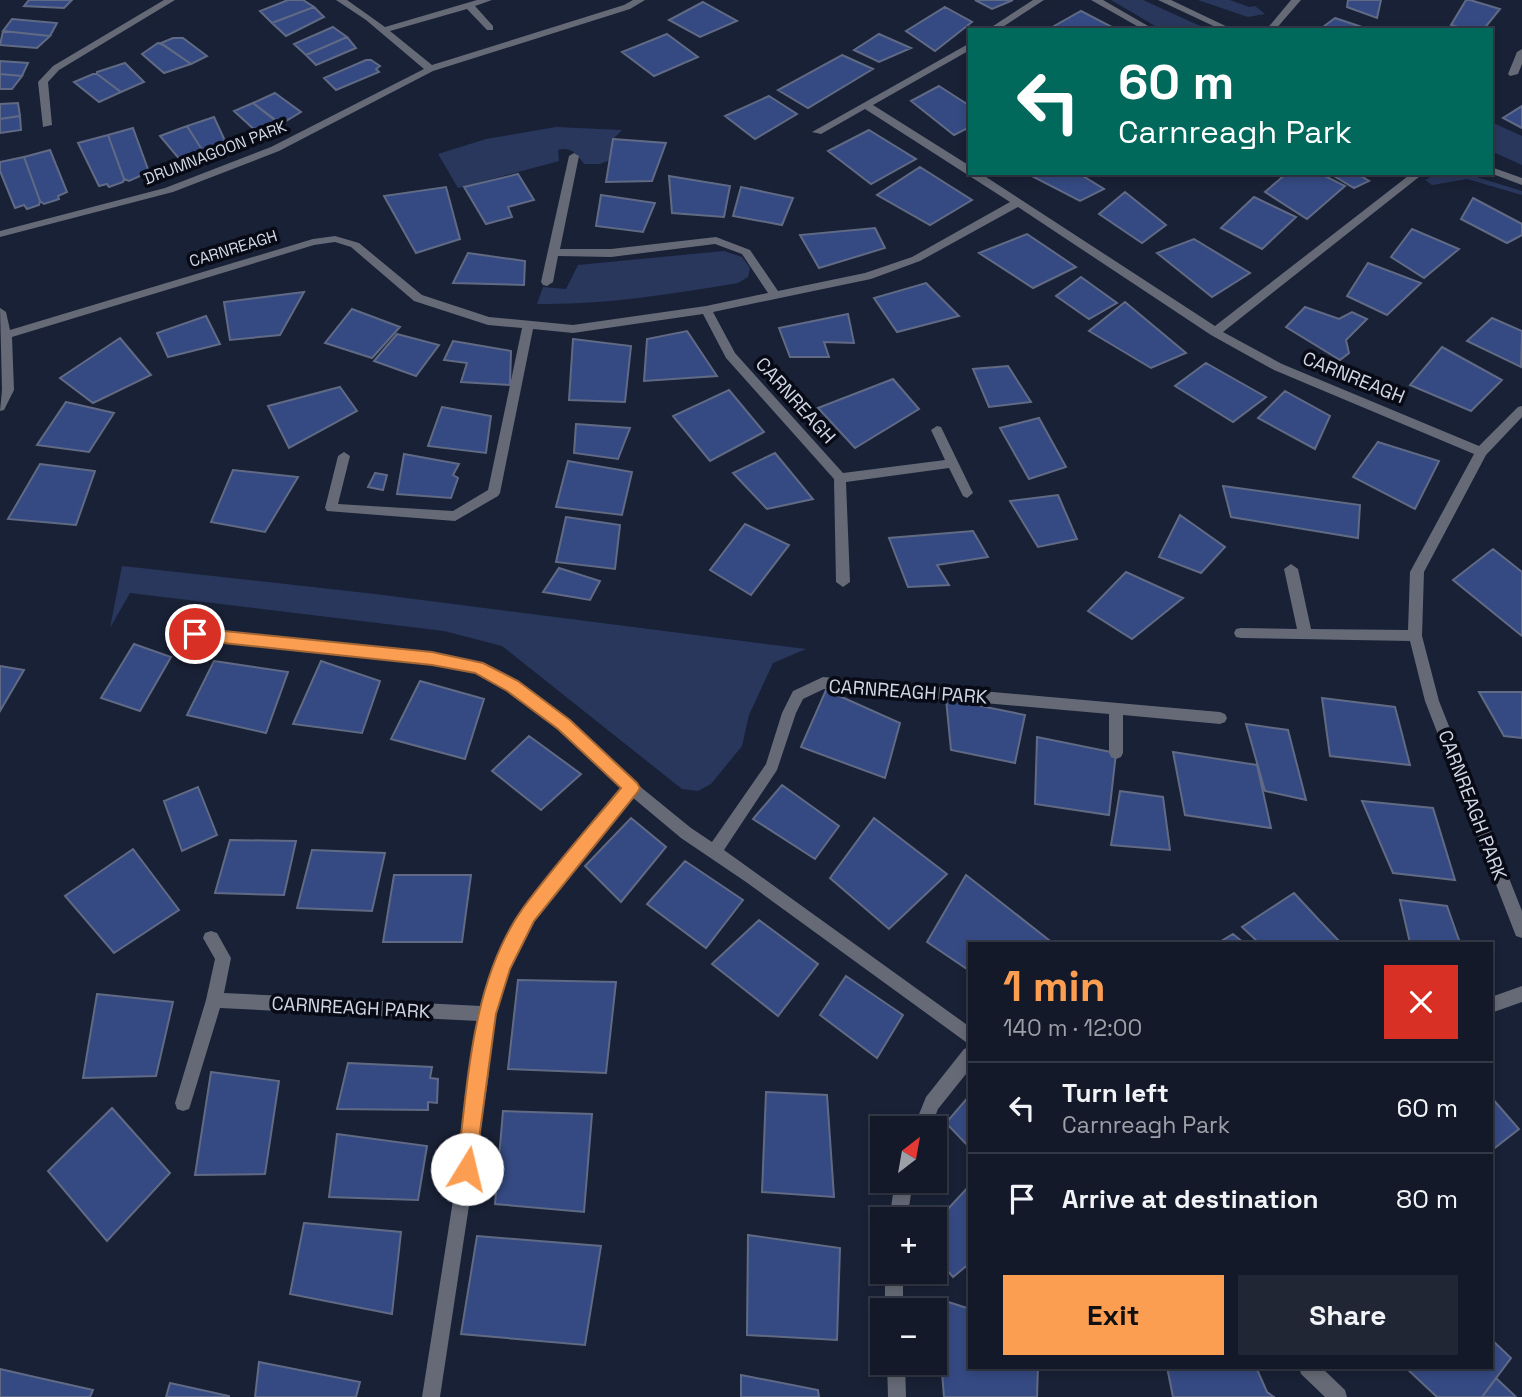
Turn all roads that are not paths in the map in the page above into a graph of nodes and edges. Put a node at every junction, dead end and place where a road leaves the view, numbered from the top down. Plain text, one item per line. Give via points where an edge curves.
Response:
1 (170, 0) edge
2 (341, 0) edge
3 (487, 0) edge
4 (640, 0) edge
5 (1039, 0) edge
6 (1096, 0) edge
7 (1163, 0) edge
8 (1296, 0) edge
9 (469, 5) junction
10 (490, 28) dead end
11 (994, 28) edge
12 (1148, 28) edge
13 (1226, 28) edge
14 (1272, 28) edge
15 (383, 30) junction
16 (968, 47) edge
17 (1522, 52) edge
18 (429, 69) junction
19 (1513, 74) dead end
20 (866, 105) junction
21 (47, 125) dead end
22 (817, 132) dead end
23 (574, 156) dead end
24 (968, 170) edge
25 (1493, 171) edge
26 (976, 175) edge
27 (1416, 175) edge
28 (1522, 182) edge
29 (1018, 202) junction
30 (0, 234) edge
31 (553, 252) junction
32 (547, 282) dead end
33 (775, 295) junction
34 (706, 310) junction
35 (0, 312) edge
36 (528, 325) junction
37 (1215, 332) junction
38 (6, 335) junction
39 (0, 407) edge
40 (1522, 410) edge
41 (937, 430) dead end
42 (1481, 452) junction
43 (344, 456) dead end
44 (953, 463) junction
45 (840, 478) junction
46 (967, 494) dead end
47 (1291, 569) dead end
48 (844, 582) dead end
49 (1241, 633) dead end
50 (1305, 633) junction
51 (195, 634) dead end
52 (1415, 636) junction
53 (1116, 708) junction
54 (1220, 718) dead end
55 (1116, 753) dead end
56 (631, 788) junction
57 (713, 852) junction
58 (1522, 930) edge
59 (211, 938) dead end
60 (1522, 993) edge
61 (214, 1000) junction
62 (1493, 1004) edge
63 (487, 1014) junction
64 (968, 1036) edge
65 (968, 1058) edge
66 (183, 1103) dead end
67 (926, 1116) edge
68 (1310, 1369) edge
69 (896, 1375) edge
70 (431, 1397) edge
71 (897, 1397) edge
72 (1338, 1397) edge

1 - 21 street via 56,68 43,82
2 - 15 street
3 - 9 street
4 - 18 street, DRUMNAGOON PARK
5 - 11 street
6 - 12 street
7 - 13 street
8 - 14 street
9 - 10 street
9 - 15 street
15 - 18 street
16 - 20 street
17 - 19 street
18 - 30 street, DRUMNAGOON PARK via 275,149 169,190
20 - 22 street
20 - 24 street, CARNREAGH
23 - 31 street
25 - 28 street
26 - 29 street, CARNREAGH
27 - 37 street
29 - 33 street, CARNREAGH via 916,259 867,276
29 - 37 street, CARNREAGH
31 - 32 street
31 - 33 street via 611,253 716,240 746,252
33 - 34 street, CARNREAGH
34 - 36 street, CARNREAGH via 573,329
34 - 45 street, CARNREAGH via 730,355
35 - 38 street
36 - 38 street, CARNREAGH via 488,321 418,298 355,245 335,239
36 - 43 street via 494,493 455,516 331,508
37 - 42 street, CARNREAGH via 1278,367
38 - 39 street via 8,390
40 - 42 street
41 - 44 street
42 - 52 street via 1417,572
44 - 45 street
44 - 46 street
45 - 48 street
47 - 50 street
49 - 50 street
50 - 52 street
51 - 56 street via 478,668 513,686 564,724
52 - 58 street, CARNREAGH PARK via 1432,701
53 - 54 street, CARNREAGH PARK
53 - 55 street
53 - 57 street, CARNREAGH PARK via 823,683 798,695 772,766
56 - 57 street
56 - 63 street via 528,916 502,967
57 - 64 street
59 - 61 street via 223,958
60 - 62 street
61 - 63 street, CARNREAGH PARK
61 - 66 street
63 - 70 street
65 - 67 street
68 - 72 street
69 - 71 street

